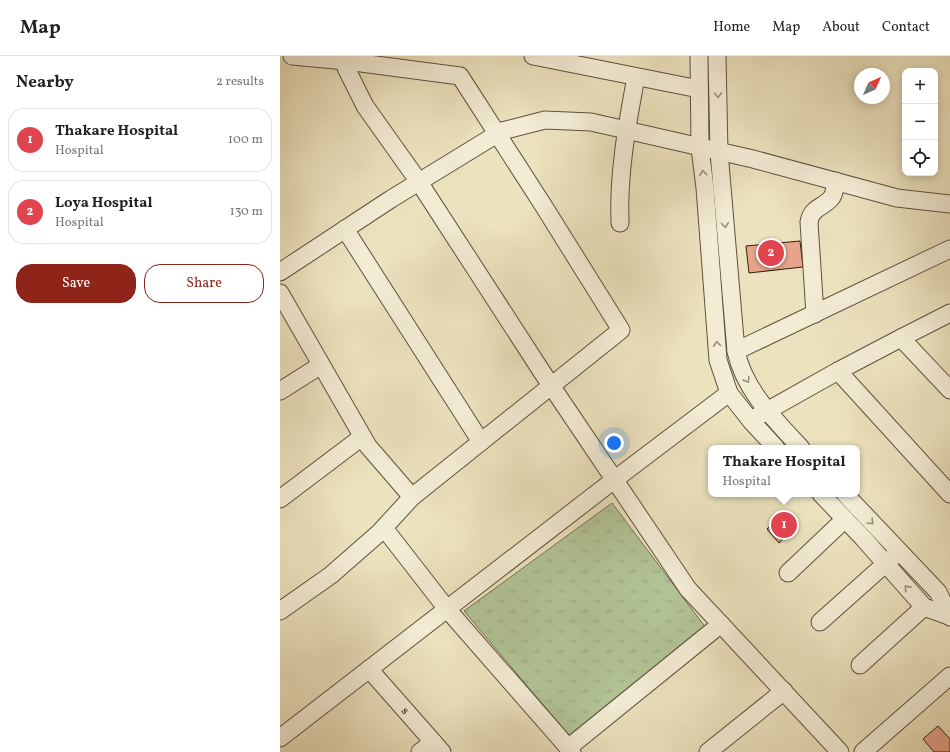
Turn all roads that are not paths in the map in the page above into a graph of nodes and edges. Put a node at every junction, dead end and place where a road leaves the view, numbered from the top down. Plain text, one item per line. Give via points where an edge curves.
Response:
1 (292, 56) edge
2 (533, 56) edge
3 (699, 56) edge
4 (717, 56) edge
5 (347, 58) edge
6 (636, 77) junction
7 (700, 89) junction
8 (626, 131) junction
9 (498, 134) junction
10 (700, 148) junction
11 (719, 152) junction
12 (836, 181) junction
13 (419, 182) junction
14 (950, 204) edge
15 (620, 223) dead end
16 (345, 229) junction
17 (950, 249) edge
18 (280, 272) edge
19 (280, 293) edge
20 (950, 313) edge
21 (815, 314) junction
22 (901, 338) junction
23 (736, 351) junction
24 (321, 365) junction
25 (838, 371) junction
26 (552, 386) junction
27 (950, 390) edge
28 (280, 391) edge
29 (729, 393) junction
30 (767, 411) junction
31 (751, 421) junction
32 (362, 437) junction
33 (481, 442) junction
34 (773, 445) edge
35 (799, 445) edge
36 (614, 480) junction
37 (950, 494) edge
38 (412, 497) junction
39 (824, 497) edge
40 (848, 497) edge
41 (280, 499) edge
42 (845, 519) junction
43 (384, 528) junction
44 (899, 551) junction
45 (885, 564) junction
46 (788, 572) dead end
47 (924, 607) junction
48 (447, 609) junction
49 (280, 611) edge
50 (950, 616) edge
51 (820, 622) dead end
52 (721, 624) junction
53 (860, 665) dead end
54 (369, 669) junction
55 (950, 676) edge
56 (784, 692) junction
57 (280, 738) edge
58 (431, 749) edge
59 (570, 750) edge
60 (708, 752) edge
61 (840, 752) edge
62 (863, 752) edge

1 - 5 street
2 - 6 street
3 - 7 street
4 -> 11 street
5 - 9 street via 460,76
5 - 13 street via 346,68 365,106
6 - 7 street
6 - 8 street
7 - 10 street
8 - 9 street via 590,122 545,120
8 - 10 street
8 - 15 street via 619,199
9 - 13 street
9 - 26 street via 621,330
10 - 11 street
29 -> 10 street via 718,360
11 - 12 street
11 -> 23 street
12 - 14 street via 897,198
12 - 21 street via 832,197 815,210 808,222
13 - 16 street
13 - 26 street
16 - 18 street
16 - 33 street
17 - 21 street
19 - 24 street
20 - 22 street
21 - 23 street
22 - 25 street
22 - 27 street
23 -> 30 street via 741,371
24 - 28 street
24 - 32 street
25 - 30 street
25 - 37 street
26 - 33 street
26 - 36 street
29 - 31 street
29 - 36 street
30 - 31 street
30 - 35 street
31 - 34 street
32 - 38 street
32 - 41 street
33 - 38 street
36 - 48 street
36 - 52 street via 688,589
38 - 43 street
39 - 42 street
40 -> 44 street
42 - 45 street
42 - 46 street
43 - 48 street
43 - 49 street via 331,575
44 - 45 street
44 - 50 street via 938,592
47 -> 45 street
45 - 51 street
47 - 50 street
47 - 53 street
48 - 54 street
48 - 59 street
52 - 56 street
52 - 59 street
54 - 57 street
54 - 58 street, s
55 - 62 street
56 - 60 street
56 - 61 street

